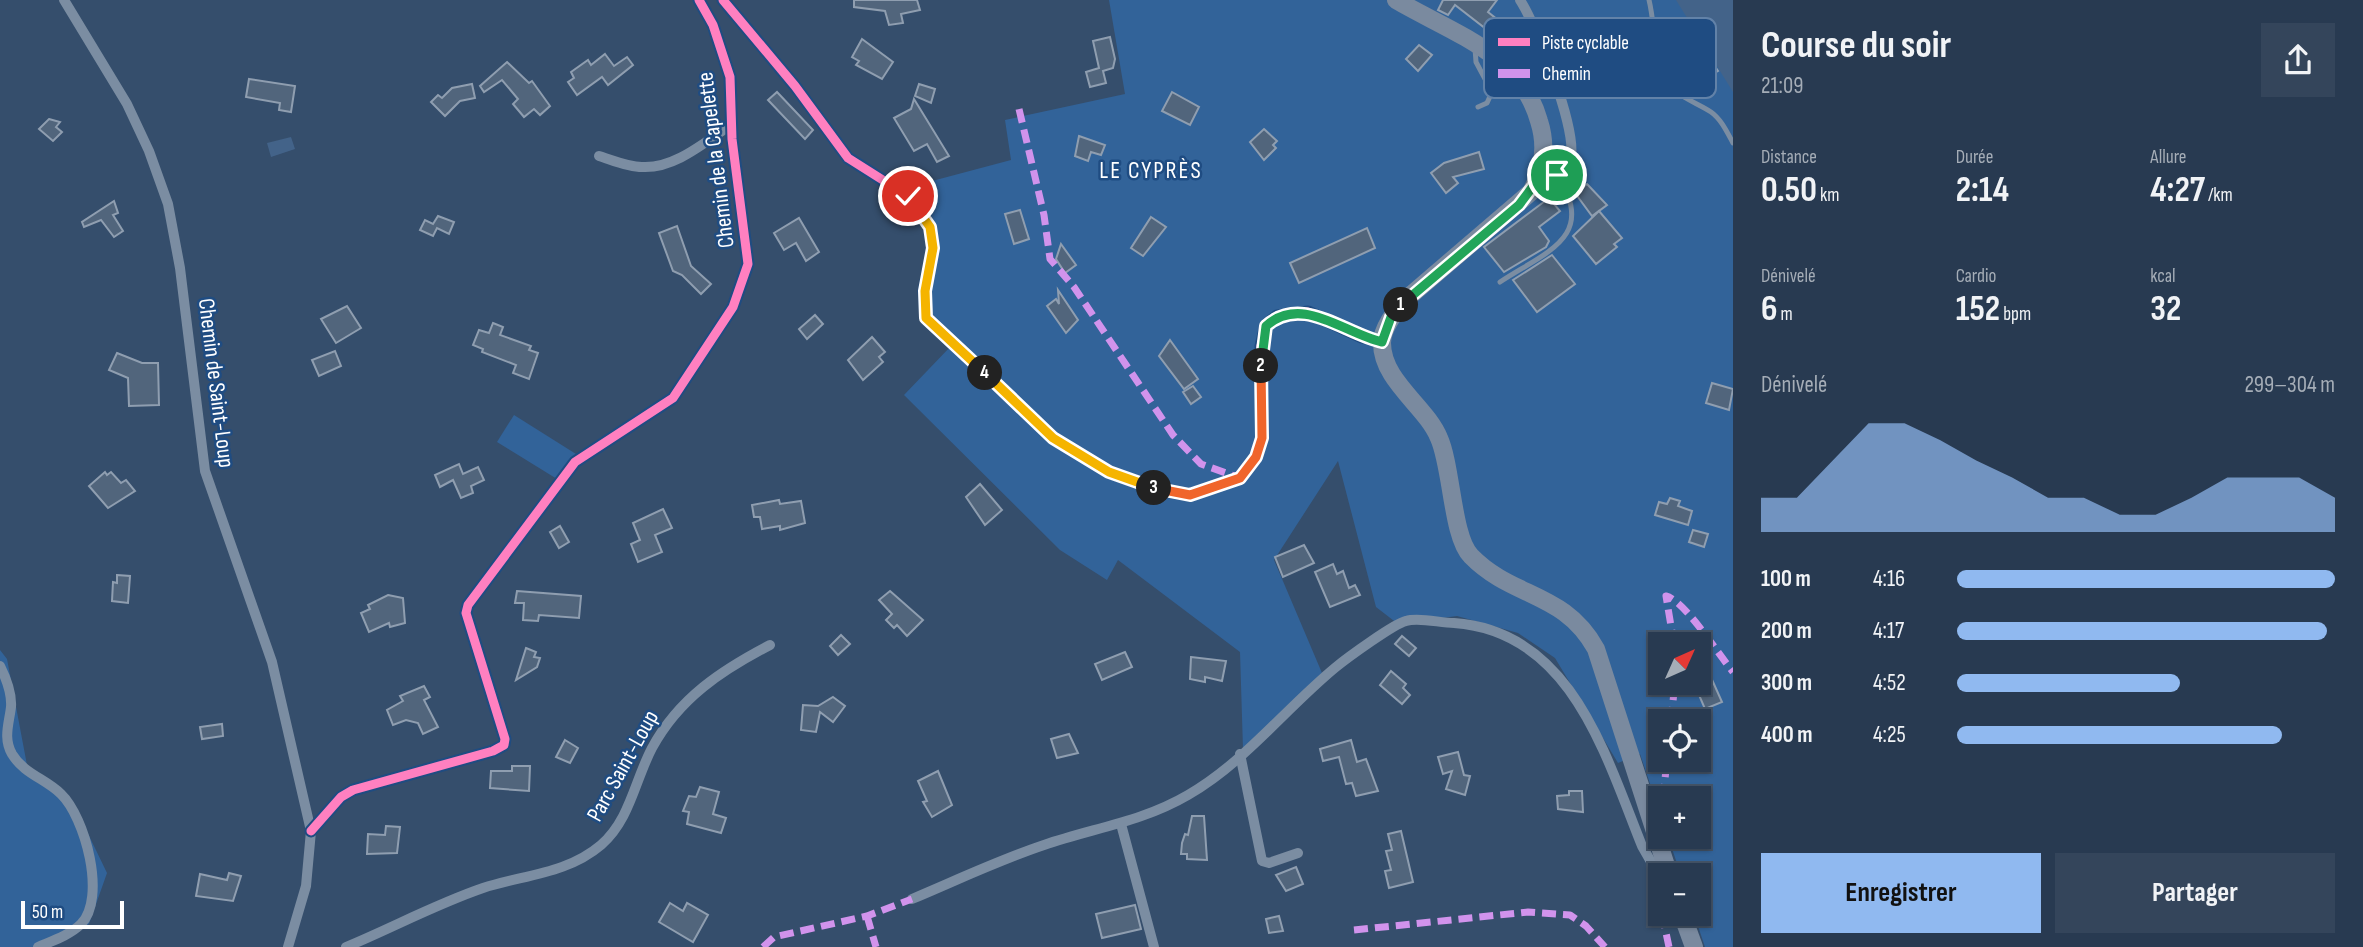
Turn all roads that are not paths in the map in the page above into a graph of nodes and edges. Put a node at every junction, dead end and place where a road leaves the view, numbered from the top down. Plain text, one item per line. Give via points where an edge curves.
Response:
1 (64, 0) edge
2 (699, 0) edge
3 (723, 0) edge
4 (1396, 0) edge
5 (1520, 0) edge
6 (1649, 0) edge
7 (1532, 18) edge
8 (1653, 18) edge
9 (1476, 44) junction
10 (1484, 50) edge
11 (1484, 77) edge
12 (1489, 98) edge
13 (1531, 98) edge
14 (1560, 98) edge
15 (1686, 98) edge
16 (1478, 107) dead end
17 (732, 124) junction
18 (1733, 143) edge
19 (598, 156) dead end
20 (1549, 176) junction
21 (1500, 282) dead end
22 (1382, 342) junction
23 (770, 645) dead end
24 (0, 666) edge
25 (1240, 754) junction
26 (1121, 824) junction
27 (311, 831) junction
28 (1298, 853) dead end
29 (1654, 863) edge
30 (1665, 863) edge
31 (912, 899) dead end
32 (1686, 926) edge
33 (38, 947) edge
34 (288, 947) edge
35 (346, 947) edge
36 (1154, 947) edge
37 (1694, 947) edge

1 - 27 street, Chemin de Saint-Loup via 127,104 168,204 205,471 272,662
2 - 17 street, Chemin de la Capelette via 713,24 730,77
3 - 22 street via 848,158 908,196 930,227 933,248 925,291 926,318 1053,438 1109,472 1190,495 1240,478 1256,457 1262,438 1261,346 1266,326 1277,316 1308,313
4 - 9 main road
5 - 7 street
6 - 8 lane
9 - 10 main road
9 - 11 lane via 1476,62
12 - 16 lane
13 - 20 main road via 1544,137
14 - 20 street via 1571,152 1568,165
15 - 18 lane via 1720,120
17 - 19 street via 661,165 642,167
17 - 27 street, Chemin de la Capelette via 748,264 733,307 673,398 575,462 468,605 466,612 504,745 353,790
20 - 21 lane via 1572,202 1573,216 1564,239 1542,259
20 - 22 main road via 1404,301 1391,317
22 - 30 main road via 1398,382 1439,437 1468,553 1496,579 1573,617 1596,649
23 - 35 street, Parc Saint-Loup via 723,669 698,690 652,747 617,825 578,862 481,889
24 - 33 street via 11,705 6,732 12,753 69,803 93,874 92,901 82,923
25 - 26 street via 1190,795
25 - 28 street via 1262,861
25 - 29 street via 1338,665 1406,621 1480,626 1511,636 1542,657 1567,686 1603,749 1642,846
26 - 31 street via 1044,845
26 - 36 street
27 - 34 street, Chemin de Saint-Loup via 306,886
32 - 37 main road

